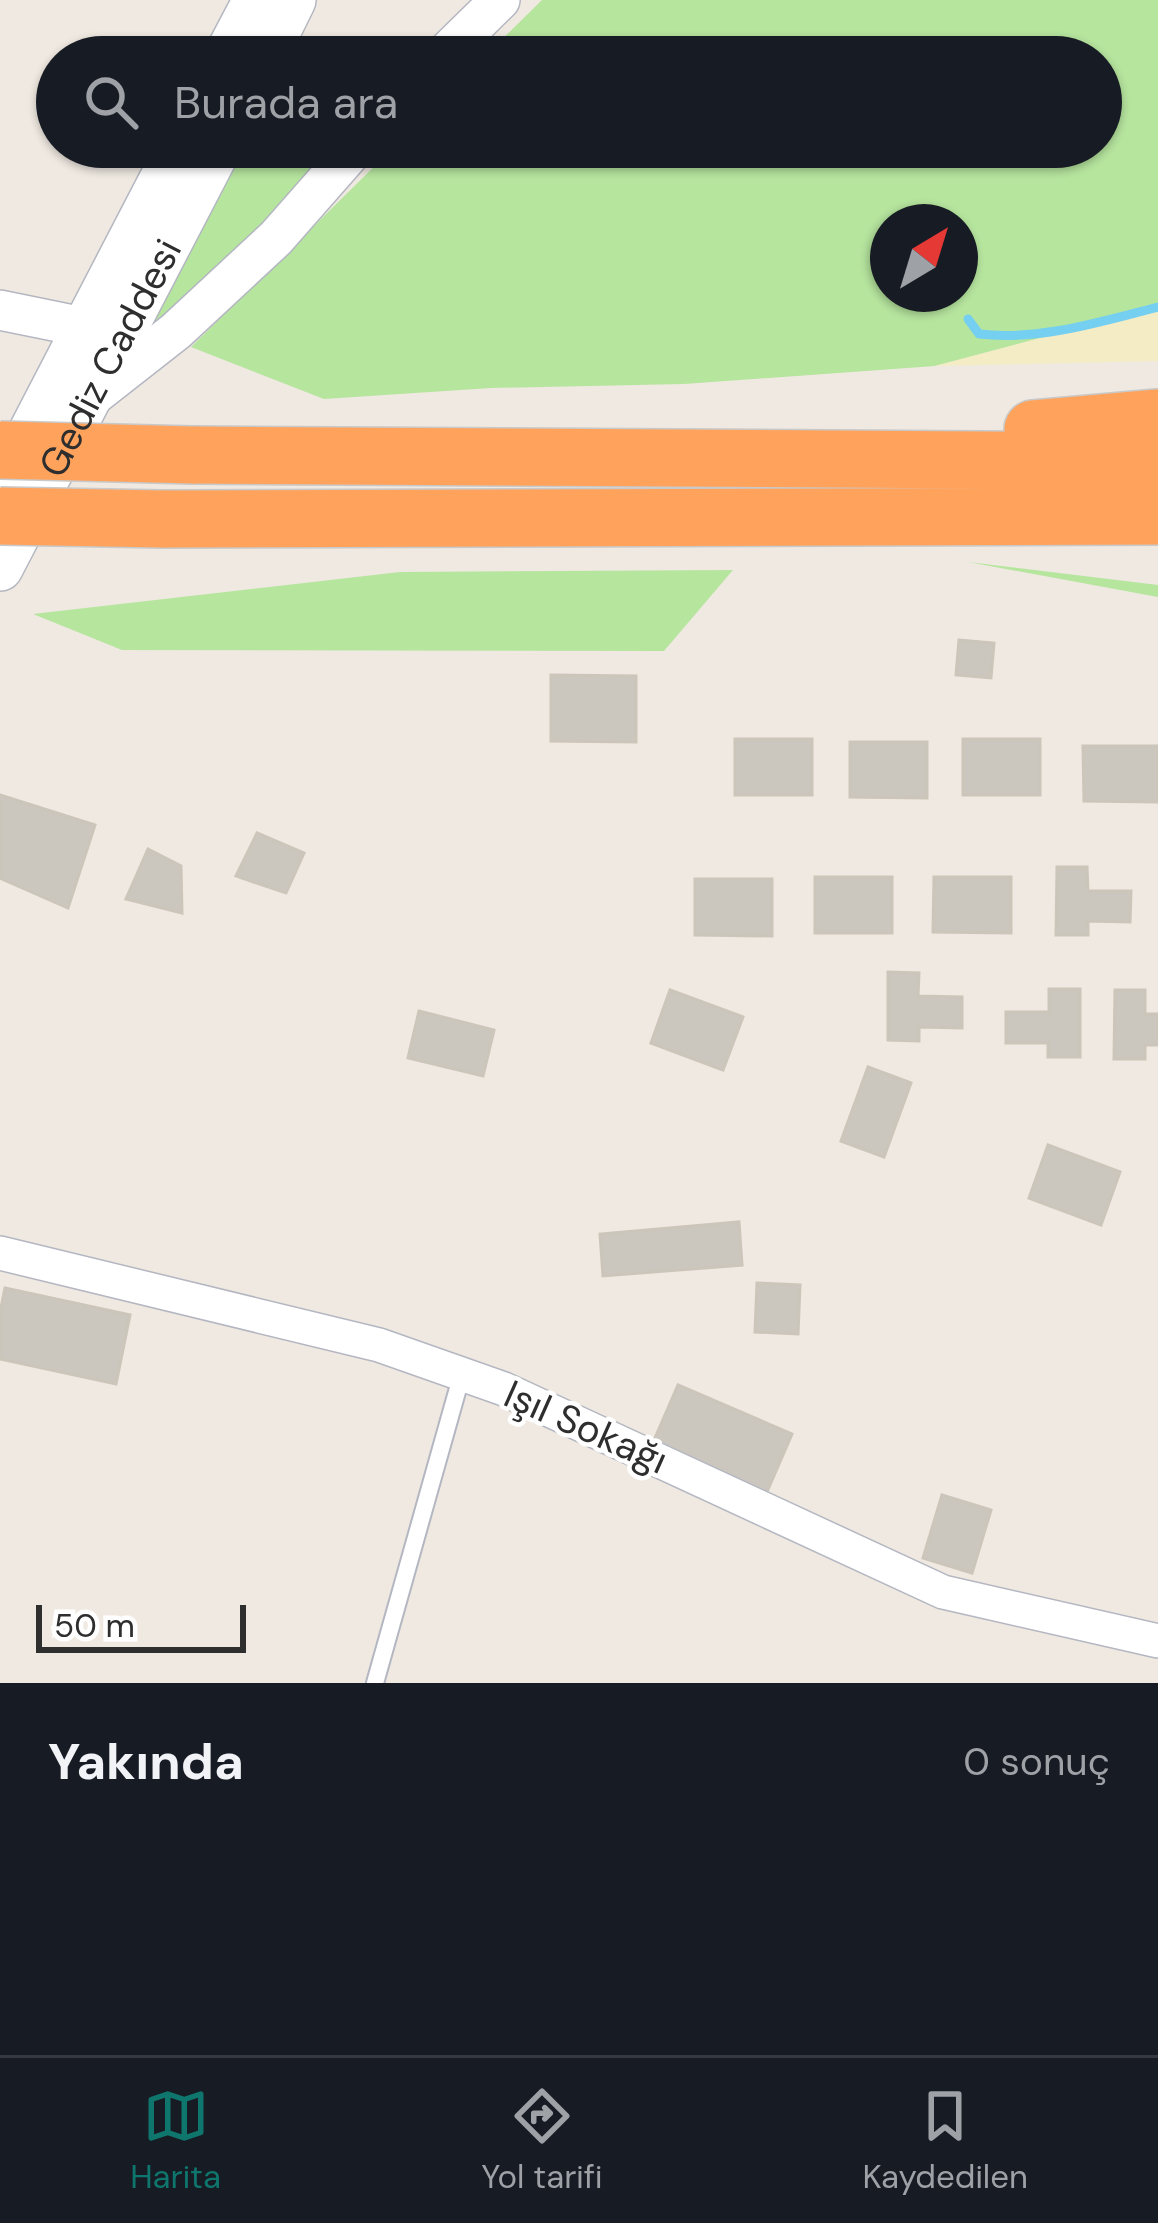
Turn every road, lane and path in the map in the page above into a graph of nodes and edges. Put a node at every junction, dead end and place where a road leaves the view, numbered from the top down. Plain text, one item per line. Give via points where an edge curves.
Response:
1 (256, 0) edge
2 (293, 0) edge
3 (500, 0) edge
4 (237, 36) edge
5 (275, 36) edge
6 (463, 36) edge
7 (170, 168) edge
8 (206, 168) edge
9 (338, 168) edge
10 (0, 310) edge
11 (103, 334) junction
12 (84, 404) junction
13 (1158, 418) edge
14 (0, 450) edge
15 (760, 459) junction
16 (1158, 461) edge
17 (0, 492) edge
18 (0, 516) edge
19 (1158, 517) edge
20 (662, 518) junction
21 (1158, 546) edge
22 (0, 568) edge
23 (0, 1252) edge
24 (462, 1374) junction
25 (1158, 1641) edge
26 (375, 1683) edge

1 - 4 main road
2 - 5 main road
3 - 6 street
7 - 11 main road, Gediz Caddesi
8 - 11 main road, Gediz Caddesi
9 - 12 street via 276,238
10 - 11 street
11 - 12 main road, Gediz Caddesi
11 - 17 main road, Gediz Caddesi
12 - 22 main road, Gediz Caddesi
13 - 15 highway
14 - 15 highway, bridge
15 - 16 highway
18 - 20 highway, bridge
19 - 20 highway
20 - 21 highway
23 - 24 street, Işıl Sokağı via 379,1345
24 - 25 street, Işıl Sokağı via 943,1592
24 - 26 lane

